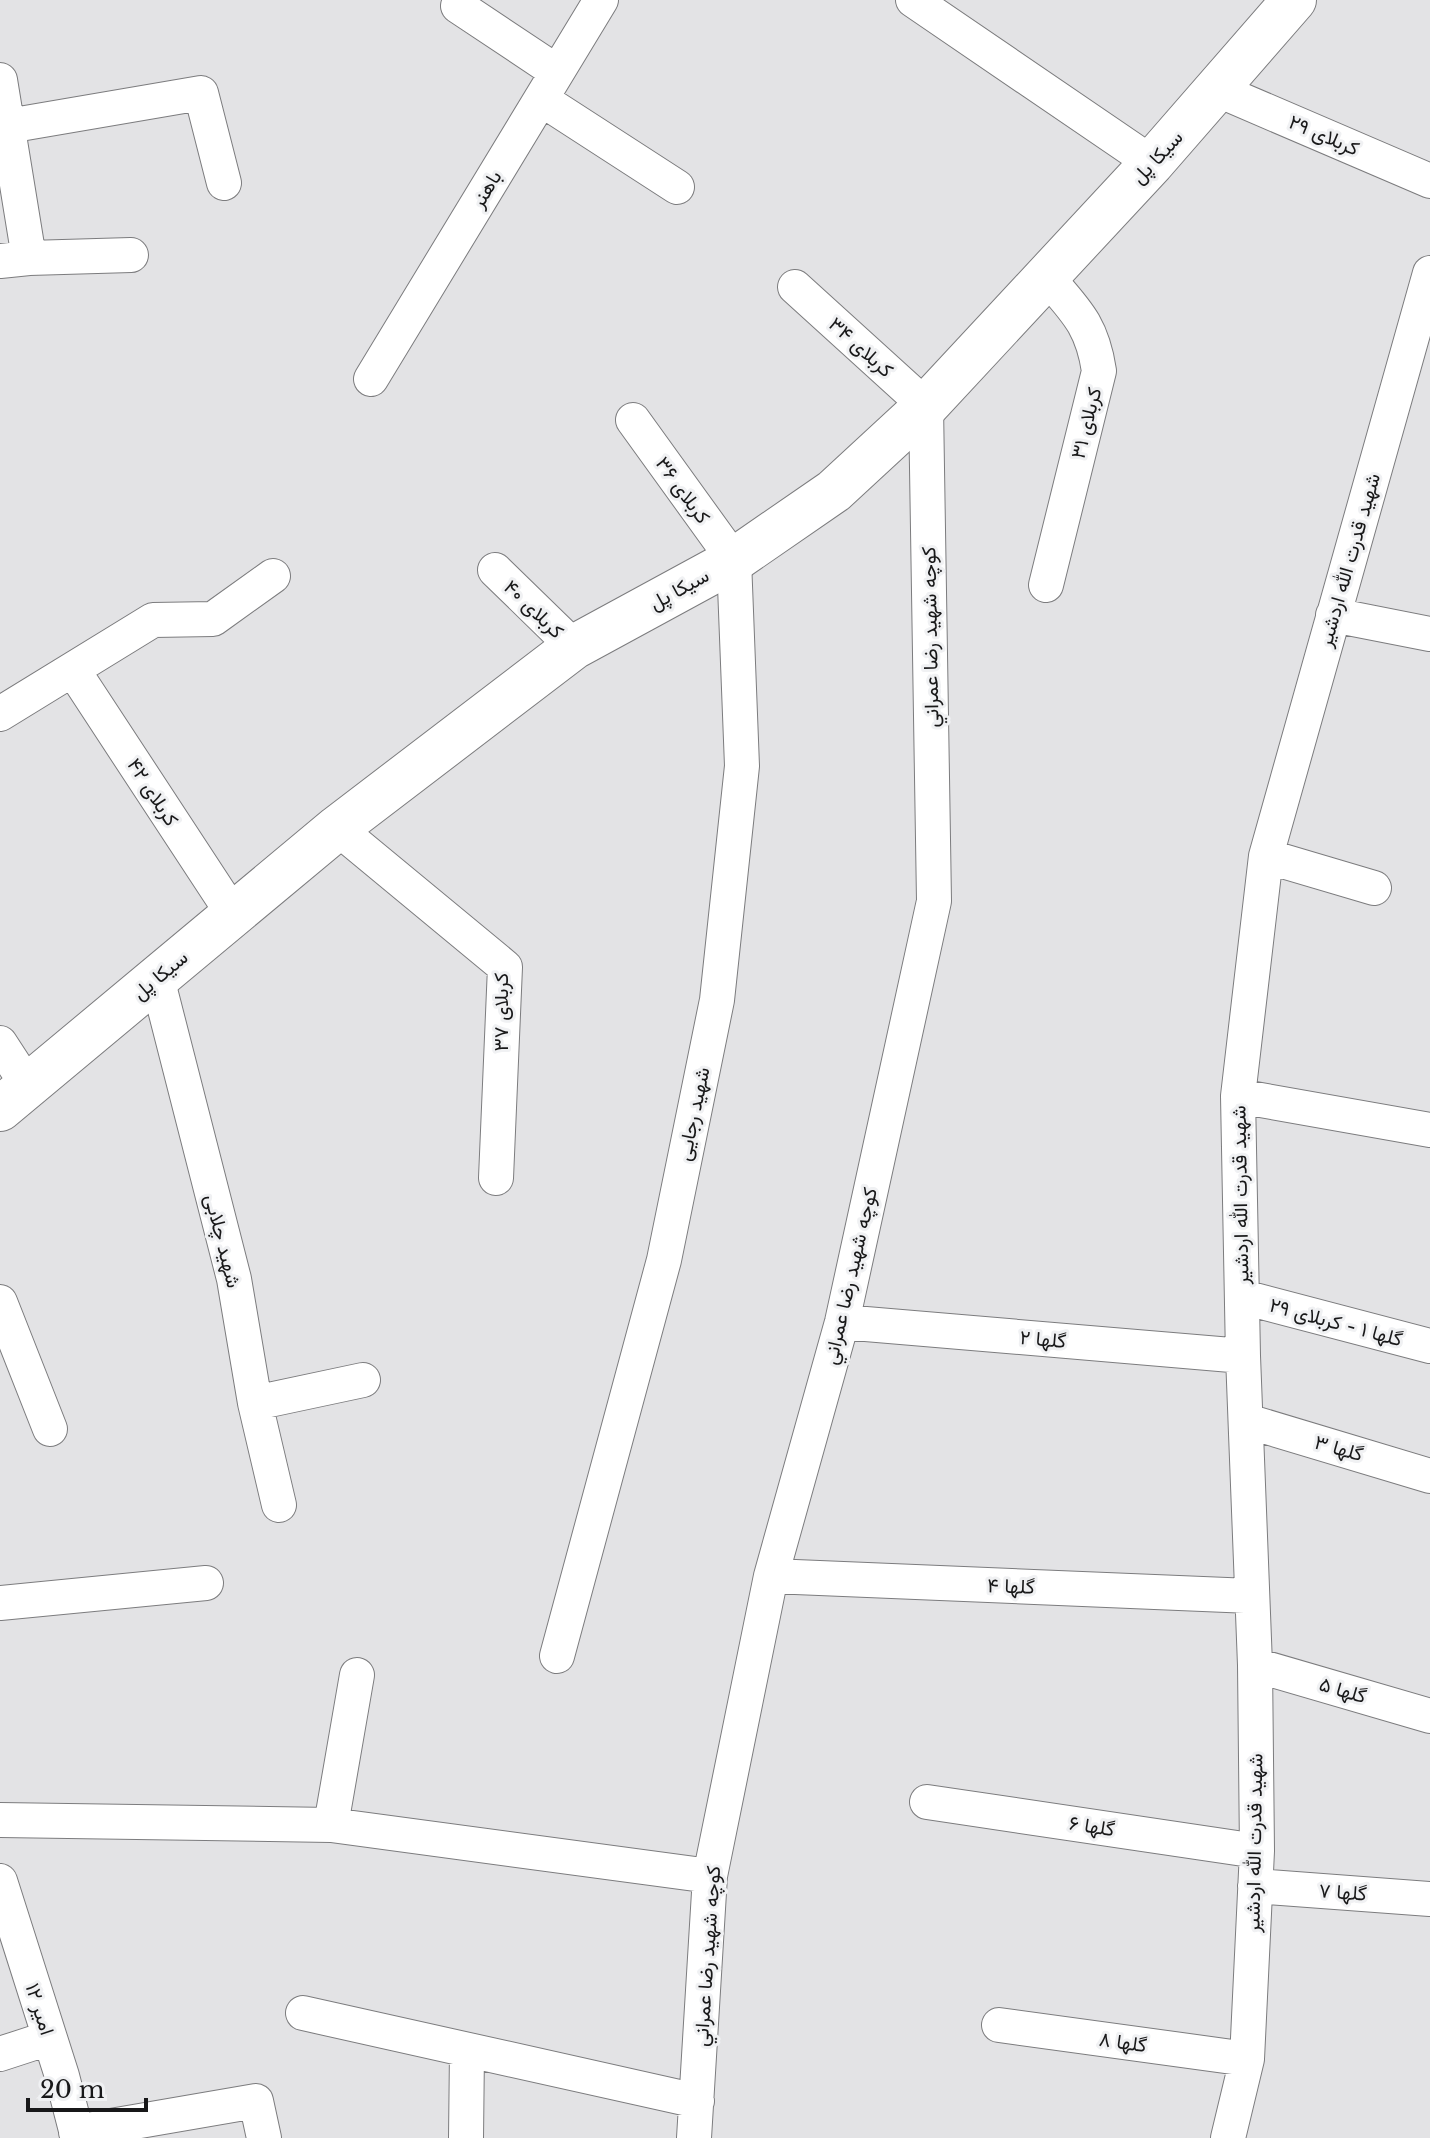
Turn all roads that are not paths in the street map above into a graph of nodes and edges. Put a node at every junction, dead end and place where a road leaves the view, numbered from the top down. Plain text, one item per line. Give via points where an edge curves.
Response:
1 (601, 0) edge
2 (913, 0) edge
3 (1294, 0) edge
4 (458, 6) dead end
5 (0, 80) edge
6 (549, 85) junction
7 (1218, 90) junction
8 (8, 126) junction
9 (1152, 163) junction
10 (1430, 181) edge
11 (224, 183) dead end
12 (677, 187) dead end
13 (131, 255) dead end
14 (14, 260) edge
15 (1430, 273) edge
16 (1045, 275) junction
17 (795, 287) dead end
18 (371, 379) dead end
19 (926, 406) junction
20 (633, 420) dead end
21 (734, 560) junction
22 (495, 570) dead end
23 (273, 576) dead end
24 (1046, 585) dead end
25 (1333, 615) junction
26 (1430, 634) edge
27 (574, 647) junction
28 (73, 670) junction
29 (0, 714) edge
30 (337, 828) junction
31 (1266, 856) junction
32 (1374, 888) dead end
33 (233, 914) junction
34 (157, 978) junction
35 (0, 1043) edge
36 (1238, 1096) junction
37 (14, 1098) edge
38 (1430, 1130) edge
39 (496, 1178) dead end
40 (1243, 1297) junction
41 (0, 1302) edge
42 (842, 1322) junction
43 (1430, 1346) edge
44 (1243, 1356) junction
45 (363, 1380) dead end
46 (255, 1403) junction
47 (1247, 1421) junction
48 (50, 1429) dead end
49 (1430, 1476) edge
50 (279, 1505) dead end
51 (771, 1576) junction
52 (206, 1583) dead end
53 (1251, 1596) junction
54 (0, 1603) edge
55 (557, 1656) dead end
56 (1255, 1665) junction
57 (357, 1675) dead end
58 (1430, 1716) edge
59 (927, 1802) dead end
60 (0, 1820) edge
61 (331, 1825) junction
62 (1257, 1851) junction
63 (710, 1876) junction
64 (0, 1881) edge
65 (1255, 1886) junction
66 (1430, 1899) edge
67 (7, 1926) edge
68 (303, 2013) dead end
69 (999, 2025) dead end
70 (49, 2038) junction
71 (467, 2051) junction
72 (0, 2054) edge
73 (1247, 2059) junction
74 (697, 2101) junction
75 (77, 2135) edge
76 (264, 2138) edge
77 (466, 2138) edge
78 (694, 2138) edge
79 (1228, 2138) edge

1 - 6 street, باهنر
2 - 9 street
3 - 7 street, سیکا پل
4 - 6 street
5 - 8 street
6 - 12 street
6 - 18 street, باهنر
7 - 9 street, سیکا پل
7 - 10 street, کربلای ۲۹
8 - 11 street via 201,93
8 - 14 street
9 - 16 street, سیکا پل
13 - 14 street
15 - 25 street, شهید قدرت الله اردشیر
16 - 19 street, سیکا پل
16 - 24 street, کربلای ۳۱ via 1084,321 1099,371
17 - 19 street, کربلای ۳۴
19 - 21 street, سیکا پل via 834,491
19 - 42 street, كوچه شهيد رضا عمراني via 934,901
20 - 21 street, کربلای ۳۶
21 - 27 street, سیکا پل
21 - 55 street, شهید رجایی via 742,766 717,1000 664,1260
22 - 27 street, کربلای ۴۰
23 - 28 street via 213,619 153,620
25 - 26 street
25 - 31 street, شهید قدرت الله اردشیر
27 - 30 street, سیکا پل
28 - 29 street
28 - 33 street, کربلای ۴۲
30 - 33 street, سیکا پل
30 - 39 street, کربلای ۳۷ via 505,967
31 - 32 street
31 - 36 street, شهید قدرت الله اردشیر
33 - 34 street, سیکا پل
34 - 37 street, سیکا پل
34 - 46 street, شهید چلابی via 234,1279
35 - 37 street
36 - 38 street
36 - 40 street, شهید قدرت الله اردشیر
40 - 43 street, گلها ۱ - کربلای ۲۹
40 - 44 street, شهید قدرت الله اردشیر
41 - 48 street
42 - 44 street, گلها ۲
42 - 51 street, كوچه شهيد رضا عمراني
44 - 47 street, شهید قدرت الله اردشیر
45 - 46 street
46 - 50 street, شهید چلابی
47 - 49 street, گلها ۳
47 - 53 street, شهید قدرت الله اردشیر
51 - 53 street, گلها ۴
51 - 63 street, كوچه شهيد رضا عمراني
52 - 54 street
53 - 56 street, شهید قدرت الله اردشیر
56 - 58 street, گلها ۵
56 - 62 street, شهید قدرت الله اردشیر
57 - 61 street
59 - 62 street, گلها ۶
60 - 61 street
61 - 63 street
62 - 65 street, شهید قدرت الله اردشیر
63 - 74 street, كوچه شهيد رضا عمراني
64 - 67 street, امير ۱۲
65 - 66 street, گلها ۷
65 - 73 street, شهید قدرت الله اردشیر
67 - 70 street, امير ۱۲
68 - 71 street
69 - 73 street, گلها ۸
70 - 72 street
70 - 75 street, امير ۱۲
71 - 74 street
71 - 77 street
73 - 79 street, شهید قدرت الله اردشیر
74 - 78 street, كوچه شهيد رضا عمراني
75 - 76 street via 256,2101

